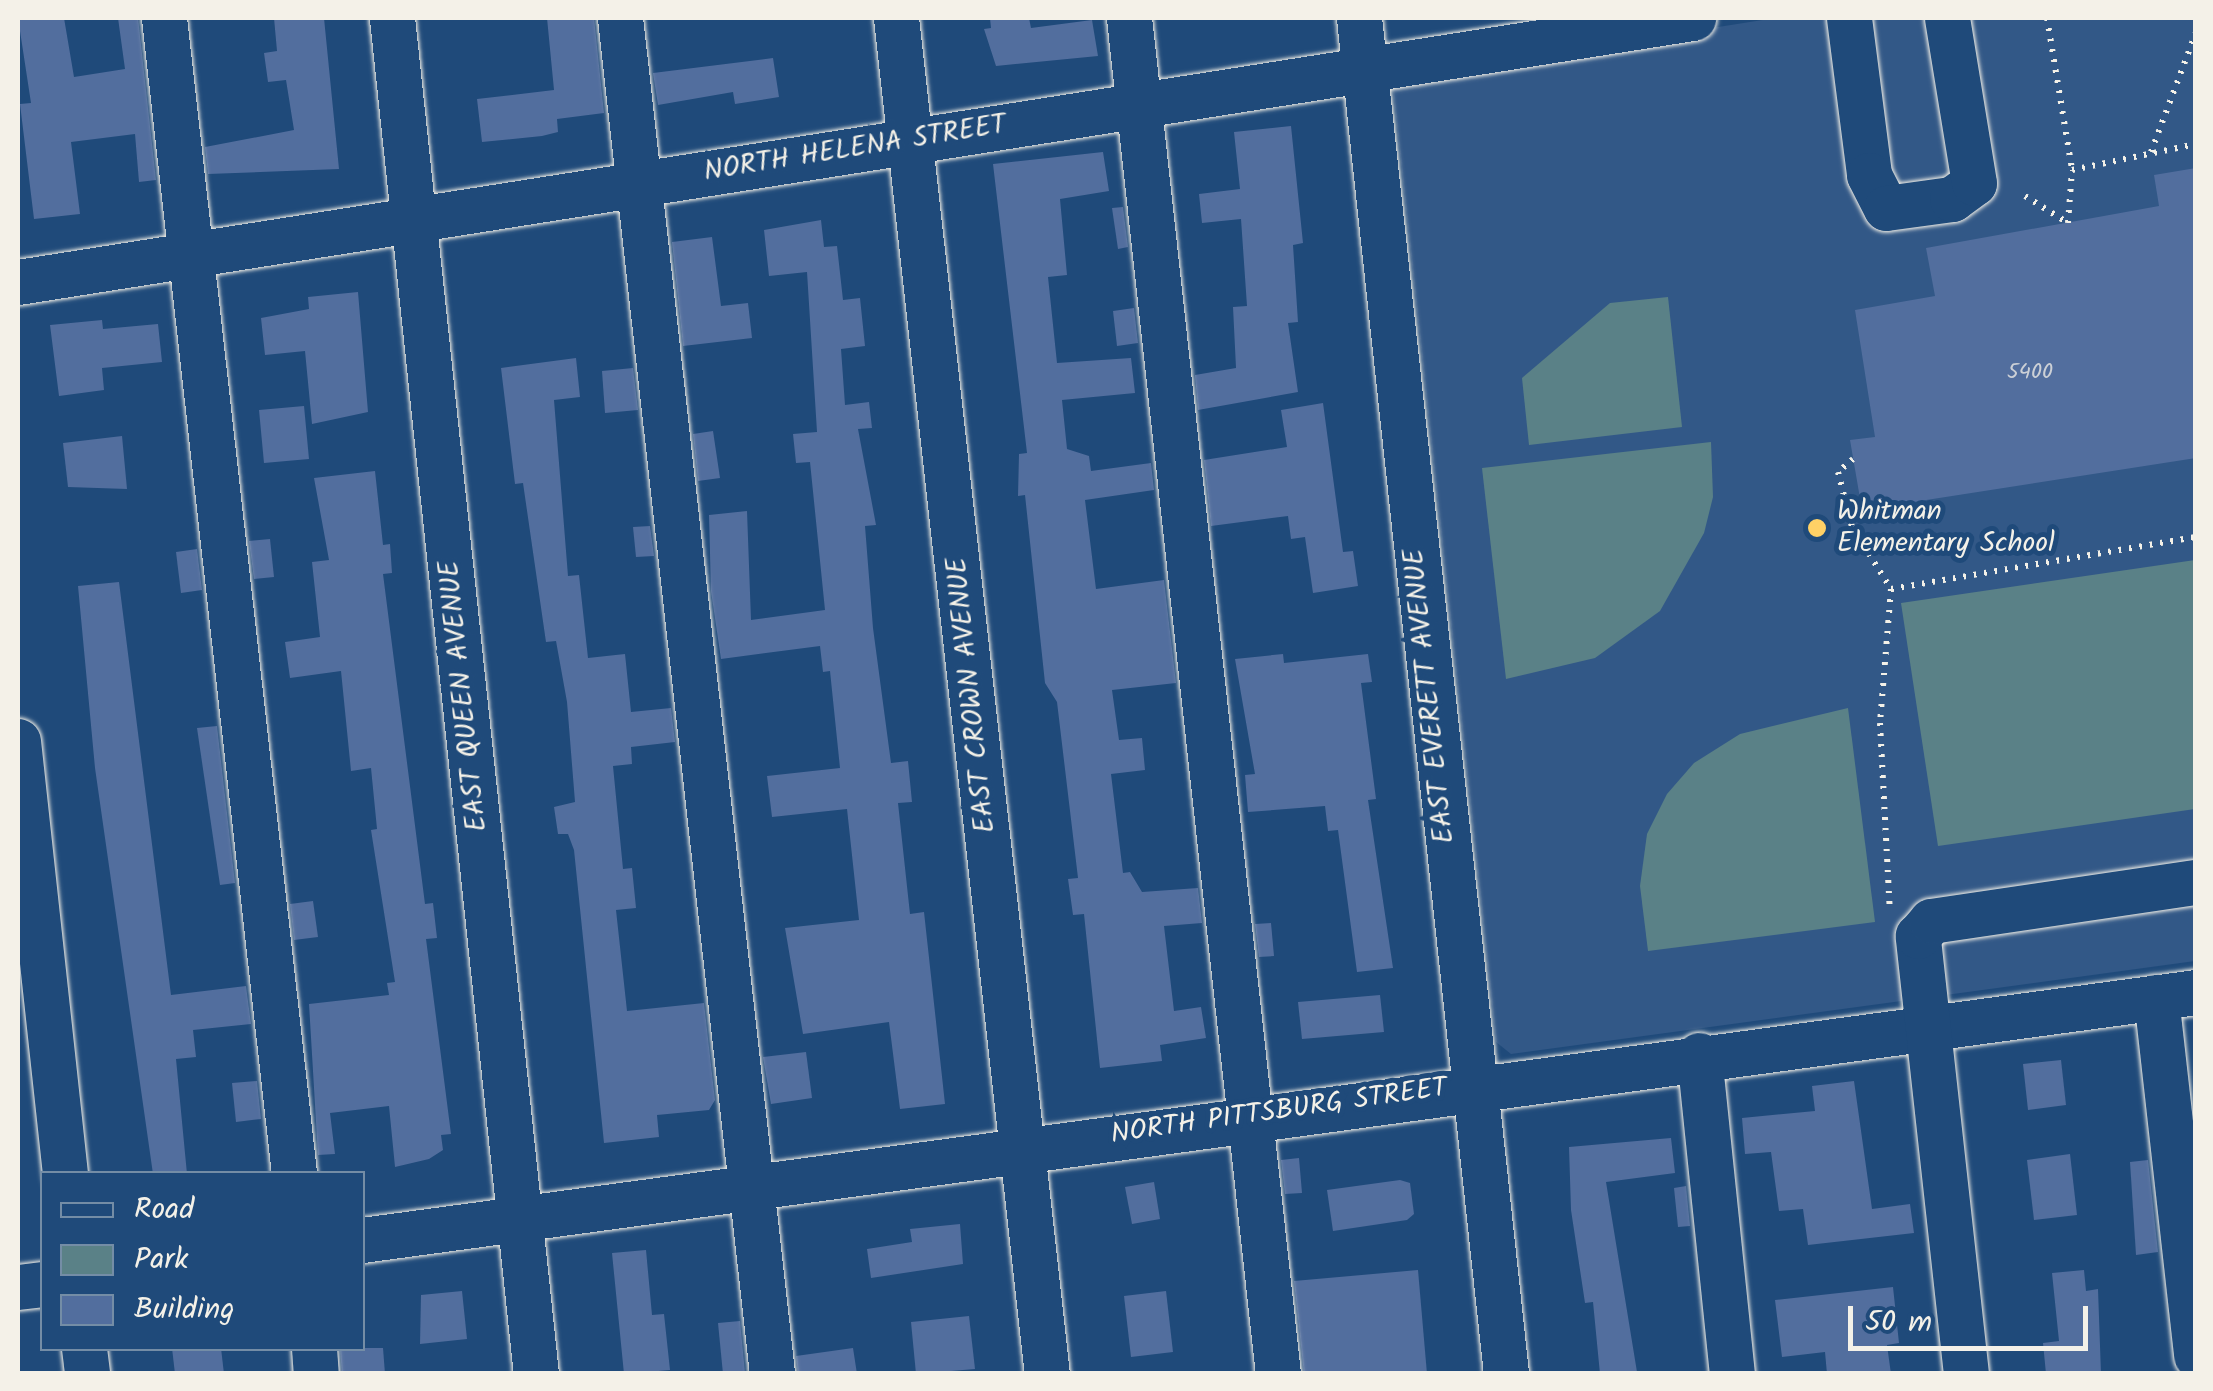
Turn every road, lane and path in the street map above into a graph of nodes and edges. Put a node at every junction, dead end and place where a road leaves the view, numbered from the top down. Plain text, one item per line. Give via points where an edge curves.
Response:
1 (164, 18) edge
2 (392, 18) edge
3 (620, 18) edge
4 (896, 18) edge
5 (1129, 18) edge
6 (1358, 18) edge
7 (1693, 18) edge
8 (1849, 18) edge
9 (1948, 18) edge
10 (2046, 18) edge
11 (1592, 26) edge
12 (2196, 32) edge
13 (1364, 71) junction
14 (1140, 105) junction
15 (909, 140) junction
16 (2196, 144) edge
17 (2151, 153) junction
18 (2072, 170) junction
19 (638, 183) junction
20 (2024, 196) dead end
21 (414, 219) junction
22 (190, 254) junction
23 (18, 282) edge
24 (1853, 460) dead end
25 (2196, 537) edge
26 (1891, 589) junction
27 (18, 742) edge
28 (2196, 882) edge
29 (1905, 932) junction
30 (2176, 994) edge
31 (1928, 1026) junction
32 (1699, 1055) junction
33 (1470, 1086) junction
34 (1248, 1116) junction
35 (1023, 1147) junction
36 (65, 1171) edge
37 (294, 1171) edge
38 (751, 1186) junction
39 (518, 1218) junction
40 (365, 1240) edge
41 (2196, 1356) edge
42 (536, 1374) edge
43 (772, 1374) edge
44 (1047, 1374) edge
45 (1278, 1374) edge
46 (1506, 1374) edge
47 (1732, 1374) edge
48 (1966, 1374) edge

1 - 22 street
2 - 21 street, EAST QUEEN AVENUE
3 - 19 street
4 - 15 street, EAST CROWN AVENUE
5 - 14 street
6 - 13 street, EAST EVERETT AVENUE
7 - 11 street, NORTH HELENA STREET
8 - 9 street via 1869,175 1886,208 1952,199 1974,184
10 - 18 path
11 - 13 street, NORTH HELENA STREET
12 - 17 path
13 - 14 street, NORTH HELENA STREET
13 - 33 street, EAST EVERETT AVENUE
14 - 15 street, NORTH HELENA STREET
14 - 34 street
15 - 19 street, NORTH HELENA STREET
15 - 35 street, EAST CROWN AVENUE
16 - 17 path
17 - 18 path
18 - 20 path via 2068,223
19 - 21 street, NORTH HELENA STREET
19 - 38 street
21 - 22 street, NORTH HELENA STREET
21 - 39 street, EAST QUEEN AVENUE
22 - 23 street, NORTH HELENA STREET
22 - 37 street
24 - 26 path via 1838,472 1852,526
25 - 26 path
26 - 29 path via 1880,723
27 - 36 street
28 - 29 street via 1931,921
29 - 31 street
30 - 31 street, NORTH PITTSBURG STREET
30 - 41 street
31 - 32 street, NORTH PITTSBURG STREET
31 - 48 street
32 - 33 street, NORTH PITTSBURG STREET
32 - 47 street
33 - 34 street, NORTH PITTSBURG STREET
33 - 46 street, EAST EVERETT AVENUE
34 - 35 street, NORTH PITTSBURG STREET
34 - 45 street
35 - 38 street, NORTH PITTSBURG STREET
35 - 44 street, EAST CROWN AVENUE
38 - 39 street, NORTH PITTSBURG STREET
38 - 43 street
39 - 40 street, NORTH PITTSBURG STREET
39 - 42 street, EAST QUEEN AVENUE

